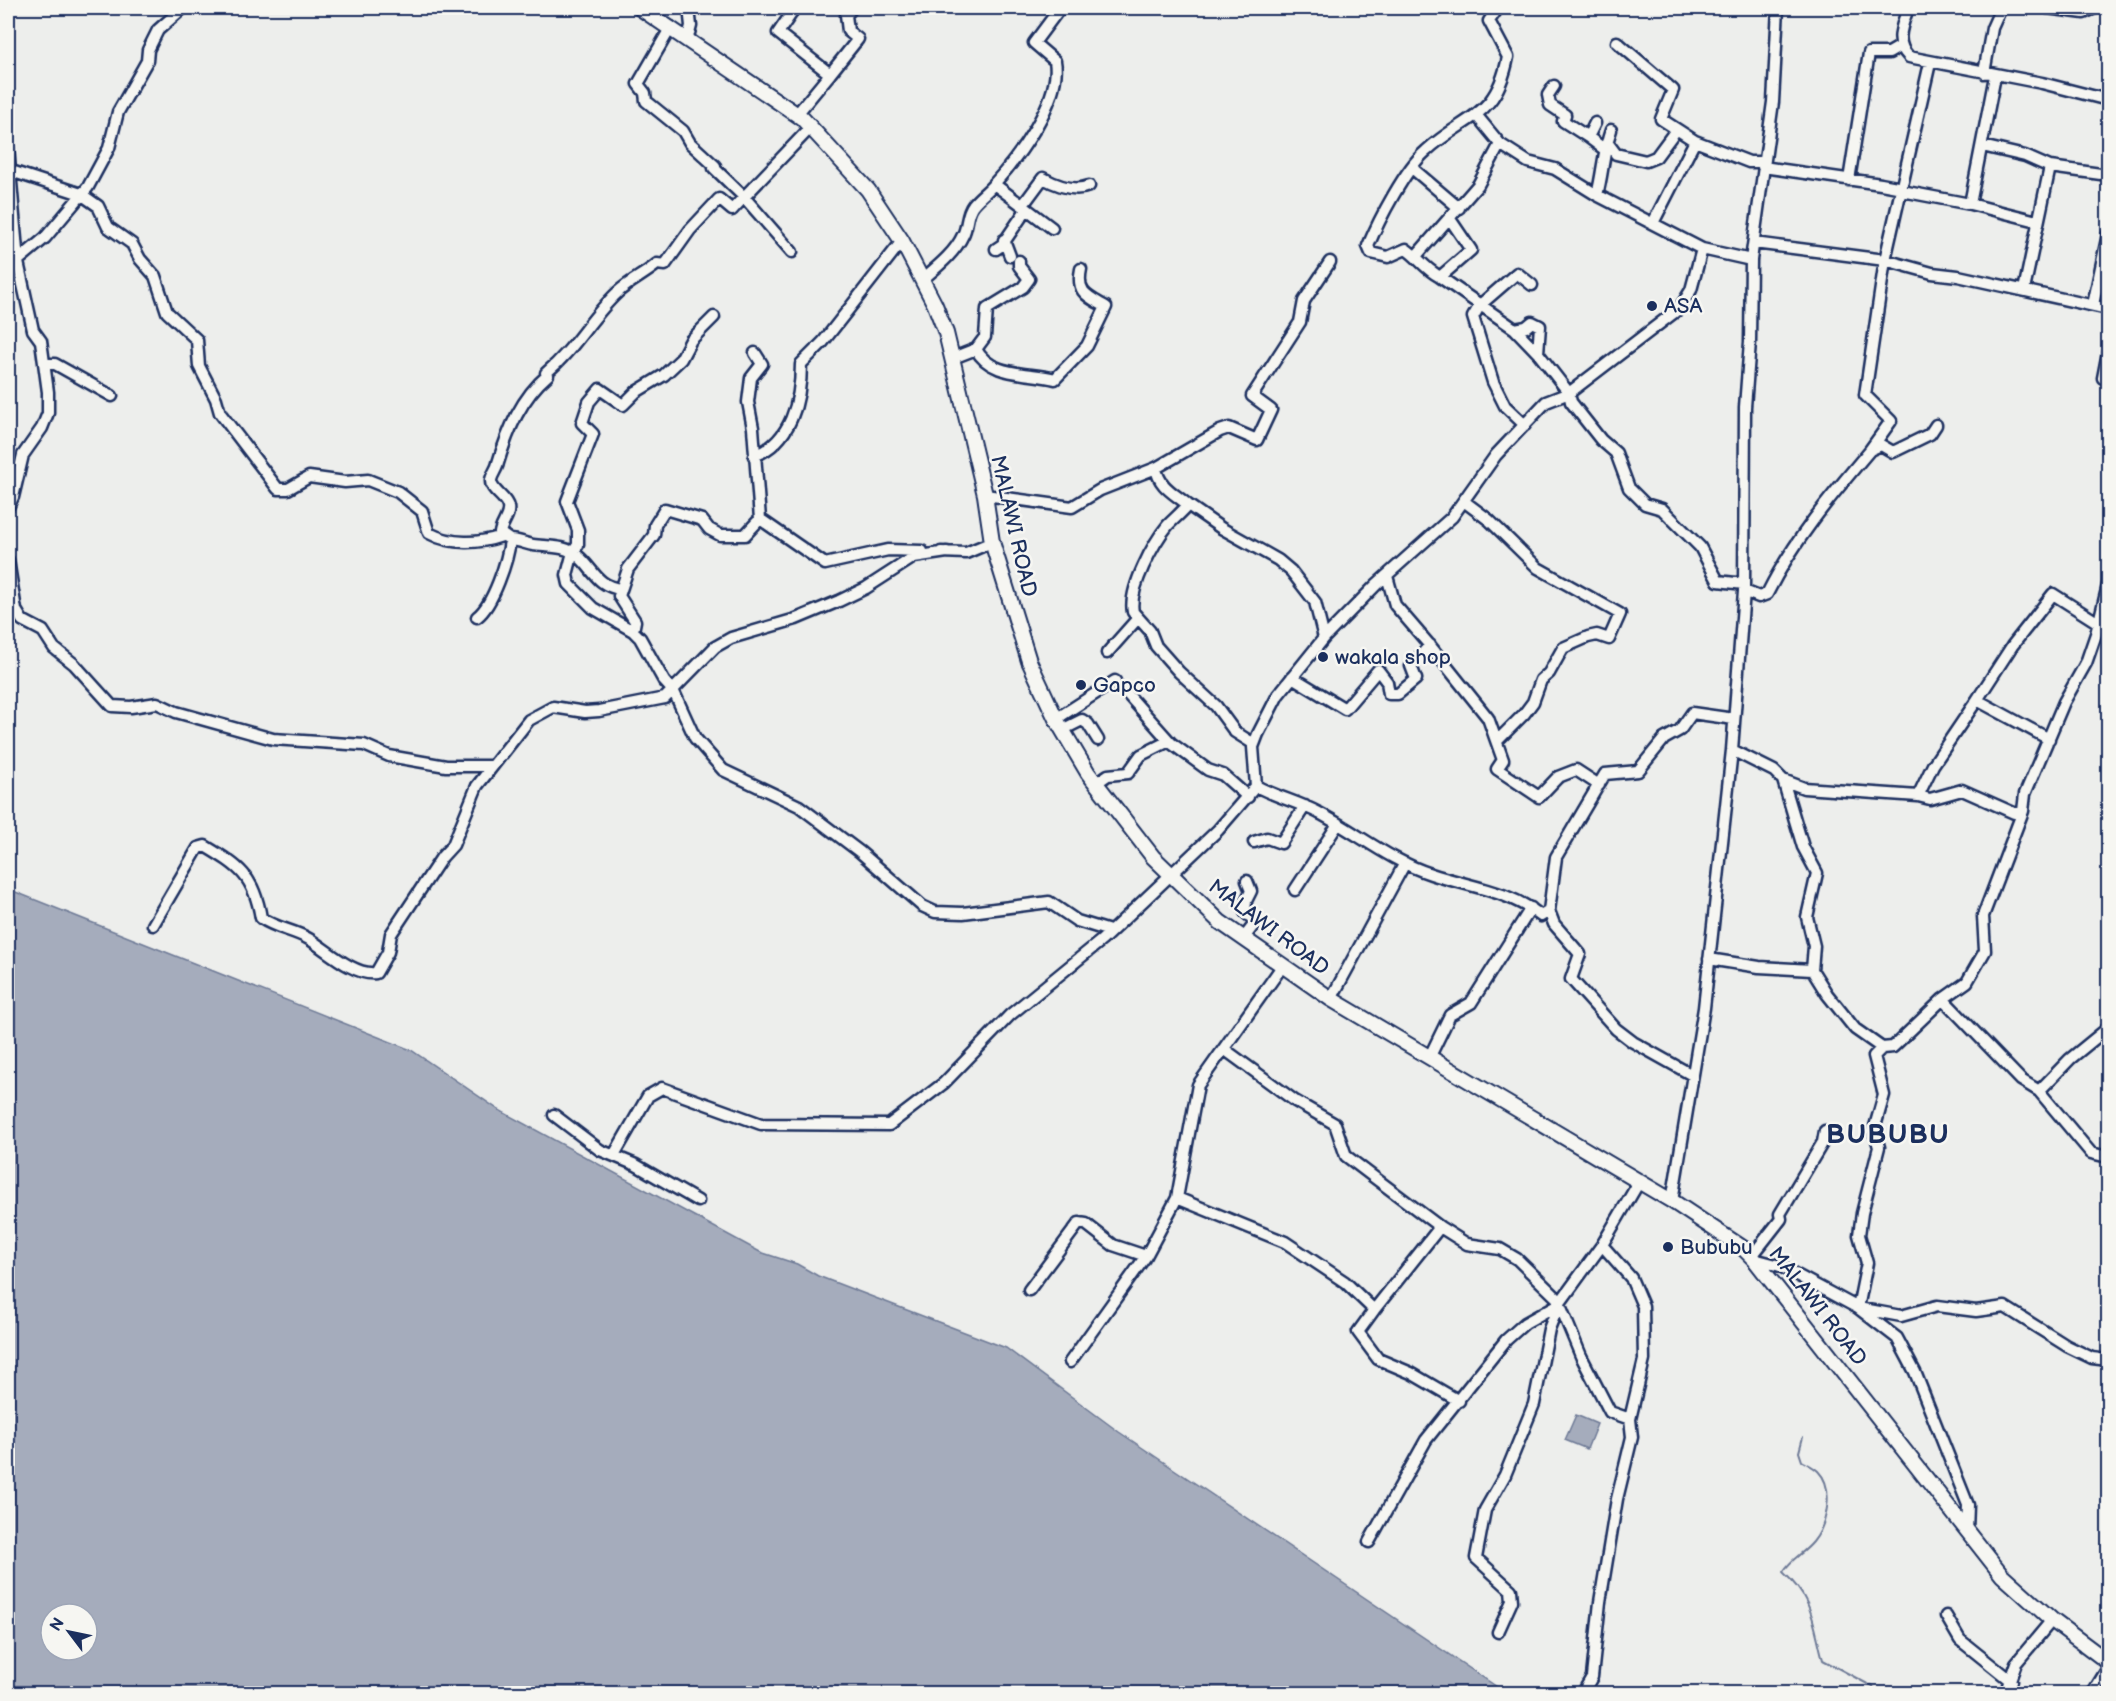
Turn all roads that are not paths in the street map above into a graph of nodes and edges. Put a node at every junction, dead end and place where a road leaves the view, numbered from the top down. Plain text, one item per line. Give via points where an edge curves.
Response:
1 (183, 8) edge
2 (640, 8) edge
3 (689, 8) edge
4 (792, 8) edge
5 (852, 8) edge
6 (1060, 8) edge
7 (1498, 8) edge
8 (1778, 8) edge
9 (1908, 8) edge
10 (2001, 8) edge
11 (2047, 8) edge
12 (2095, 8) edge
13 (671, 27) junction
14 (688, 38) junction
15 (1617, 42) dead end
16 (1901, 46) junction
17 (1930, 63) junction
18 (1984, 73) junction
19 (830, 74) junction
20 (1995, 76) junction
21 (1554, 86) dead end
22 (2109, 100) edge
23 (797, 114) junction
24 (1477, 117) junction
25 (1595, 123) dead end
26 (811, 127) junction
27 (1611, 130) dead end
28 (1676, 130) junction
29 (1588, 137) junction
30 (1695, 141) junction
31 (1500, 144) junction
32 (1605, 146) junction
33 (1982, 147) junction
34 (8, 148) edge
35 (1764, 164) junction
36 (2050, 167) junction
37 (1412, 168) junction
38 (11, 171) junction
39 (2109, 175) edge
40 (1849, 180) junction
41 (994, 184) junction
42 (1089, 186) dead end
43 (1902, 191) junction
44 (81, 194) junction
45 (1598, 195) junction
46 (744, 197) junction
47 (1970, 204) junction
48 (1024, 207) junction
49 (1459, 208) junction
50 (1450, 219) junction
51 (2037, 221) junction
52 (1653, 224) junction
53 (1052, 228) dead end
54 (2109, 234) edge
55 (1004, 240) junction
56 (902, 241) junction
57 (1754, 243) junction
58 (996, 249) dead end
59 (1702, 249) junction
60 (792, 252) dead end
61 (1416, 256) junction
62 (1751, 260) junction
63 (1885, 260) junction
64 (18, 262) junction
65 (1330, 262) dead end
66 (8, 269) edge
67 (1081, 269) dead end
68 (1440, 277) junction
69 (923, 279) junction
70 (1532, 285) dead end
71 (2024, 290) junction
72 (1480, 305) junction
73 (2093, 305) junction
74 (2109, 309) edge
75 (714, 317) dead end
76 (1515, 329) junction
77 (976, 349) junction
78 (2109, 352) edge
79 (755, 353) dead end
80 (1538, 353) junction
81 (952, 358) junction
82 (46, 364) junction
83 (2103, 378) dead end
84 (1569, 393) junction
85 (112, 396) dead end
86 (1525, 425) junction
87 (1936, 425) dead end
88 (1870, 450) junction
89 (754, 456) junction
90 (1156, 468) junction
91 (985, 495) junction
92 (1465, 502) junction
93 (1188, 505) junction
94 (8, 507) edge
95 (760, 519) junction
96 (506, 538) junction
97 (992, 542) junction
98 (573, 552) junction
99 (946, 552) junction
100 (8, 560) edge
101 (1388, 576) junction
102 (2109, 585) edge
103 (1744, 587) junction
104 (621, 590) junction
105 (477, 616) dead end
106 (1138, 618) junction
107 (2104, 627) edge
108 (633, 631) junction
109 (1324, 638) junction
110 (1430, 645) junction
111 (1107, 653) dead end
112 (1292, 678) junction
113 (671, 690) junction
114 (1977, 700) junction
115 (1734, 719) junction
116 (1059, 725) junction
117 (2049, 739) junction
118 (1098, 740) dead end
119 (1170, 741) junction
120 (1497, 741) junction
121 (1254, 744) junction
122 (1732, 750) junction
123 (490, 766) junction
124 (1783, 780) junction
125 (1095, 784) junction
126 (1599, 784) junction
127 (1256, 786) junction
128 (1918, 796) junction
129 (1248, 797) junction
130 (1305, 806) junction
131 (2022, 813) junction
132 (1338, 824) junction
133 (1254, 842) dead end
134 (1405, 863) junction
135 (1171, 876) junction
136 (1247, 881) dead end
137 (1295, 891) dead end
138 (1531, 908) junction
139 (1549, 911) junction
140 (153, 925) dead end
141 (1110, 931) junction
142 (1243, 939) junction
143 (1709, 959) junction
144 (1283, 965) junction
145 (1812, 969) junction
146 (1331, 999) junction
147 (1943, 999) junction
148 (2109, 1028) edge
149 (1882, 1048) junction
150 (1224, 1049) junction
151 (1429, 1058) junction
152 (1692, 1075) junction
153 (2039, 1091) junction
154 (554, 1115) dead end
155 (1825, 1131) dead end
156 (614, 1155) junction
157 (2109, 1157) edge
158 (1639, 1182) junction
159 (1177, 1198) junction
160 (698, 1201) dead end
161 (1672, 1201) junction
162 (1440, 1227) junction
163 (1602, 1245) junction
164 (1146, 1256) junction
165 (1753, 1257) junction
166 (1029, 1290) dead end
167 (1559, 1304) junction
168 (1858, 1308) junction
169 (1374, 1310) junction
170 (2109, 1360) edge
171 (1070, 1362) dead end
172 (1459, 1401) junction
173 (1630, 1419) junction
174 (1967, 1531) junction
175 (1369, 1542) dead end
176 (1946, 1616) dead end
177 (2052, 1620) junction
178 (1498, 1632) dead end
179 (2108, 1662) edge
180 (2011, 1681) junction
181 (1582, 1694) edge
182 (2005, 1694) edge
183 (2092, 1694) edge

1 - 44 street via 154,38 147,61 118,112 100,167
2 - 13 main road, MALAWI ROAD
3 - 14 street
4 - 19 street via 778,33
5 - 19 street via 846,15 848,31 858,39
6 - 41 street via 1034,43 1055,61 1054,91
7 - 24 street via 1490,21 1508,57 1489,104
8 - 35 street via 1773,102
9 - 16 street via 1899,37
10 - 18 street via 1992,28
11 - 12 street via 2084,13
13 - 14 main road, MALAWI ROAD
13 - 46 street via 638,84 646,101 683,131 690,143
14 - 23 main road, MALAWI ROAD
15 - 28 street via 1673,90 1661,119
16 - 17 street via 1910,57
16 - 40 street via 1889,53 1869,53
17 - 18 street
17 - 43 street
18 - 20 street
19 - 23 street
20 - 22 street
20 - 33 street
21 - 29 street via 1548,95 1550,105 1565,115 1563,120
23 - 26 main road, MALAWI ROAD
24 - 31 street
24 - 37 street via 1430,147
25 - 29 street
26 - 46 street
26 - 56 main road, MALAWI ROAD via 868,190
27 - 32 street
28 - 30 street
28 - 32 street via 1656,157 1646,161 1616,154
29 - 32 street
30 - 35 street
30 - 52 street
31 - 45 street via 1528,162 1555,169
31 - 49 street via 1478,185
32 - 45 street
33 - 36 street via 2025,156
33 - 47 street
34 - 38 street
35 - 40 street
35 - 57 street
36 - 39 street
36 - 51 street
37 - 49 street
37 - 61 street via 1368,246 1371,254 1388,257 1406,249
38 - 44 street
38 - 64 street
40 - 43 street
41 - 48 street
41 - 69 street via 973,205 964,235
42 - 48 street via 1081,189 1043,178
43 - 47 street
43 - 63 street
44 - 64 street via 45,238
44 - 96 street via 103,210 108,227 132,244 155,276 167,312 197,340 199,366 220,413 278,489 288,489 309,477 345,482 368,480 398,492 422,511 429,533 438,538 474,542
45 - 52 street
46 - 60 street
46 - 96 street via 732,210 719,200 697,221 665,265 657,264 617,292 576,345 530,393 515,417 491,479 509,510 501,528
47 - 51 street
48 - 53 street
48 - 55 street
49 - 50 street
50 - 61 street
50 - 68 street via 1471,250
51 - 71 street
52 - 59 street
54 - 73 street
55 - 58 street
55 - 77 street via 1029,279 987,309 985,337
56 - 69 main road, MALAWI ROAD
56 - 89 street via 823,342 801,364 798,396 789,424 771,450
57 - 62 street
57 - 63 street
59 - 62 street
59 - 84 street via 1691,290 1680,308
61 - 68 street via 1424,268
62 - 103 street
63 - 71 street
63 - 88 street via 1865,395 1891,421
64 - 66 street
64 - 82 street via 33,330 41,341
65 - 90 street via 1304,301 1300,322 1252,396 1271,410 1257,440 1229,428
67 - 77 street via 1078,279 1082,291 1106,307 1087,346 1061,375 1055,379 995,368 981,360
68 - 72 street
69 - 81 main road, MALAWI ROAD
70 - 72 street via 1517,273
71 - 73 street
72 - 76 street
72 - 86 street via 1473,317 1487,367 1505,406
73 - 74 street
75 - 98 street via 691,340 681,359 624,405 600,389 589,402 582,423 593,434 567,501 579,530 578,546
76 - 80 street
76 - 80 street via 1532,322 1540,326
77 - 81 street
78 - 83 street
79 - 89 street via 762,364 751,378 748,390
80 - 84 street
81 - 91 main road, MALAWI ROAD
82 - 85 street via 55,364
82 - 94 street via 48,413 23,455
84 - 86 street via 1546,402
84 - 103 street via 1571,402 1616,453 1629,488 1645,504 1662,509 1700,547 1718,581
86 - 92 street via 1496,455
87 - 88 street via 1930,434 1893,452 1881,445
88 - 103 street via 1818,510 1767,594 1759,597
89 - 95 street
90 - 91 street via 1100,490 1072,507
90 - 93 street via 1158,478 1169,491
91 - 97 main road, MALAWI ROAD
92 - 101 street
92 - 120 street via 1538,568 1620,614 1609,639 1588,636 1563,648 1549,673 1540,680 1529,708
93 - 106 street via 1167,526 1148,557 1132,605
93 - 109 street via 1291,571 1315,602
95 - 99 street via 825,564 888,550
95 - 104 street via 745,536 720,535 709,530 702,520 665,509 654,535 628,569
96 - 98 street
96 - 105 street via 509,551 489,603
97 - 99 street via 966,553
97 - 116 main road, MALAWI ROAD via 1019,635
98 - 104 street via 594,577
98 - 108 street via 567,575 569,584 592,608
99 - 113 street via 914,557 839,601 715,646
100 - 123 street via 16,610 22,620 43,631 54,648 112,706 157,703 273,739 364,745 389,756 446,766
101 - 109 street
101 - 110 street via 1395,605
102 - 107 street
103 - 115 street
104 - 108 street via 620,601 635,621
106 - 111 street
106 - 121 street via 1179,672 1216,706 1235,732
107 - 114 street via 2052,594
107 - 117 street
108 - 113 street
109 - 112 street
110 - 112 street via 1411,666 1416,679 1398,694 1389,694 1387,682 1378,670 1345,710
110 - 120 street via 1488,718
112 - 121 street via 1274,702
113 - 123 street via 665,698 607,710 585,712 553,707 529,720 498,762
113 - 141 street via 695,738 723,770 799,806 922,906 948,914 1049,903 1077,921
114 - 117 street
114 - 128 street via 1933,765
115 - 122 street
115 - 126 street via 1692,713 1638,771 1605,774
116 - 118 street via 1082,720
116 - 119 street via 1086,702 1119,685
116 - 125 main road, MALAWI ROAD
117 - 131 street via 2025,794
119 - 125 street via 1141,755 1128,774 1108,775
119 - 129 street via 1208,770 1223,775
120 - 126 street via 1503,760 1497,769 1539,797 1558,777 1576,770
121 - 127 street
122 - 124 street via 1774,771
122 - 143 street
123 - 140 street via 473,794 453,845 391,934 388,952 376,973 356,969 309,939 275,928 261,918 257,892 248,878 205,846 198,848
124 - 128 street via 1804,788
124 - 145 street via 1803,847 1817,873 1807,917 1814,946
125 - 135 main road, MALAWI ROAD
126 - 139 street via 1556,856
127 - 129 street
127 - 130 street
128 - 131 street via 1930,799 1962,790
129 - 135 street
130 - 132 street
130 - 133 street via 1281,843 1267,838
131 - 147 street via 1983,916 1985,951 1967,982
132 - 134 street
132 - 137 street
134 - 138 street via 1481,886
134 - 146 street
135 - 141 street
135 - 142 main road, MALAWI ROAD
136 - 142 street via 1251,891 1245,912 1256,922
138 - 139 street via 1541,916
138 - 151 street via 1471,1003 1450,1015
139 - 152 street via 1554,924 1580,954 1571,979 1616,1029
141 - 156 street via 1010,1015 944,1083 889,1125 761,1124 662,1088 648,1096
142 - 144 main road, MALAWI ROAD
143 - 145 street via 1759,967
143 - 152 street
144 - 146 main road, MALAWI ROAD
144 - 150 street
145 - 149 street via 1855,1029
146 - 151 main road, MALAWI ROAD
147 - 149 street via 1893,1047
147 - 153 street via 2021,1080
148 - 153 street via 2070,1059
149 - 168 street via 1874,1056 1884,1095 1874,1130 1879,1148 1859,1235 1867,1263
150 - 159 street via 1198,1085
150 - 162 street via 1295,1101 1335,1124 1346,1156
151 - 158 main road, MALAWI ROAD
152 - 161 street
153 - 157 street via 2091,1153
154 - 156 street via 600,1150
155 - 165 street via 1823,1142 1786,1202 1781,1219
156 - 160 street
158 - 161 main road, MALAWI ROAD
158 - 163 street
159 - 164 street
159 - 169 street via 1285,1242 1345,1282
161 - 165 main road, MALAWI ROAD
162 - 167 street via 1467,1244 1500,1249 1517,1259
162 - 169 street
163 - 167 street
163 - 173 street via 1631,1278 1643,1306 1644,1360
164 - 166 street via 1113,1245 1079,1223
164 - 171 street
165 - 168 street via 1780,1266
165 - 174 main road, MALAWI ROAD
167 - 172 street via 1525,1323 1506,1340
167 - 173 street via 1610,1412
167 - 178 street via 1549,1329 1534,1404 1505,1475 1485,1510 1476,1558 1511,1590 1512,1600
168 - 170 street via 1901,1316 1937,1306 1976,1311 2005,1307 2067,1346 2092,1358
168 - 174 street via 1897,1338 1915,1372 1968,1505
169 - 172 street via 1358,1332 1372,1353
172 - 175 street via 1426,1440
173 - 181 street via 1632,1437 1617,1499 1592,1677
174 - 177 main road, MALAWI ROAD via 2002,1575
176 - 180 street via 1960,1640
177 - 179 main road, MALAWI ROAD
177 - 180 street via 2016,1663
179 - 183 street
180 - 182 street

